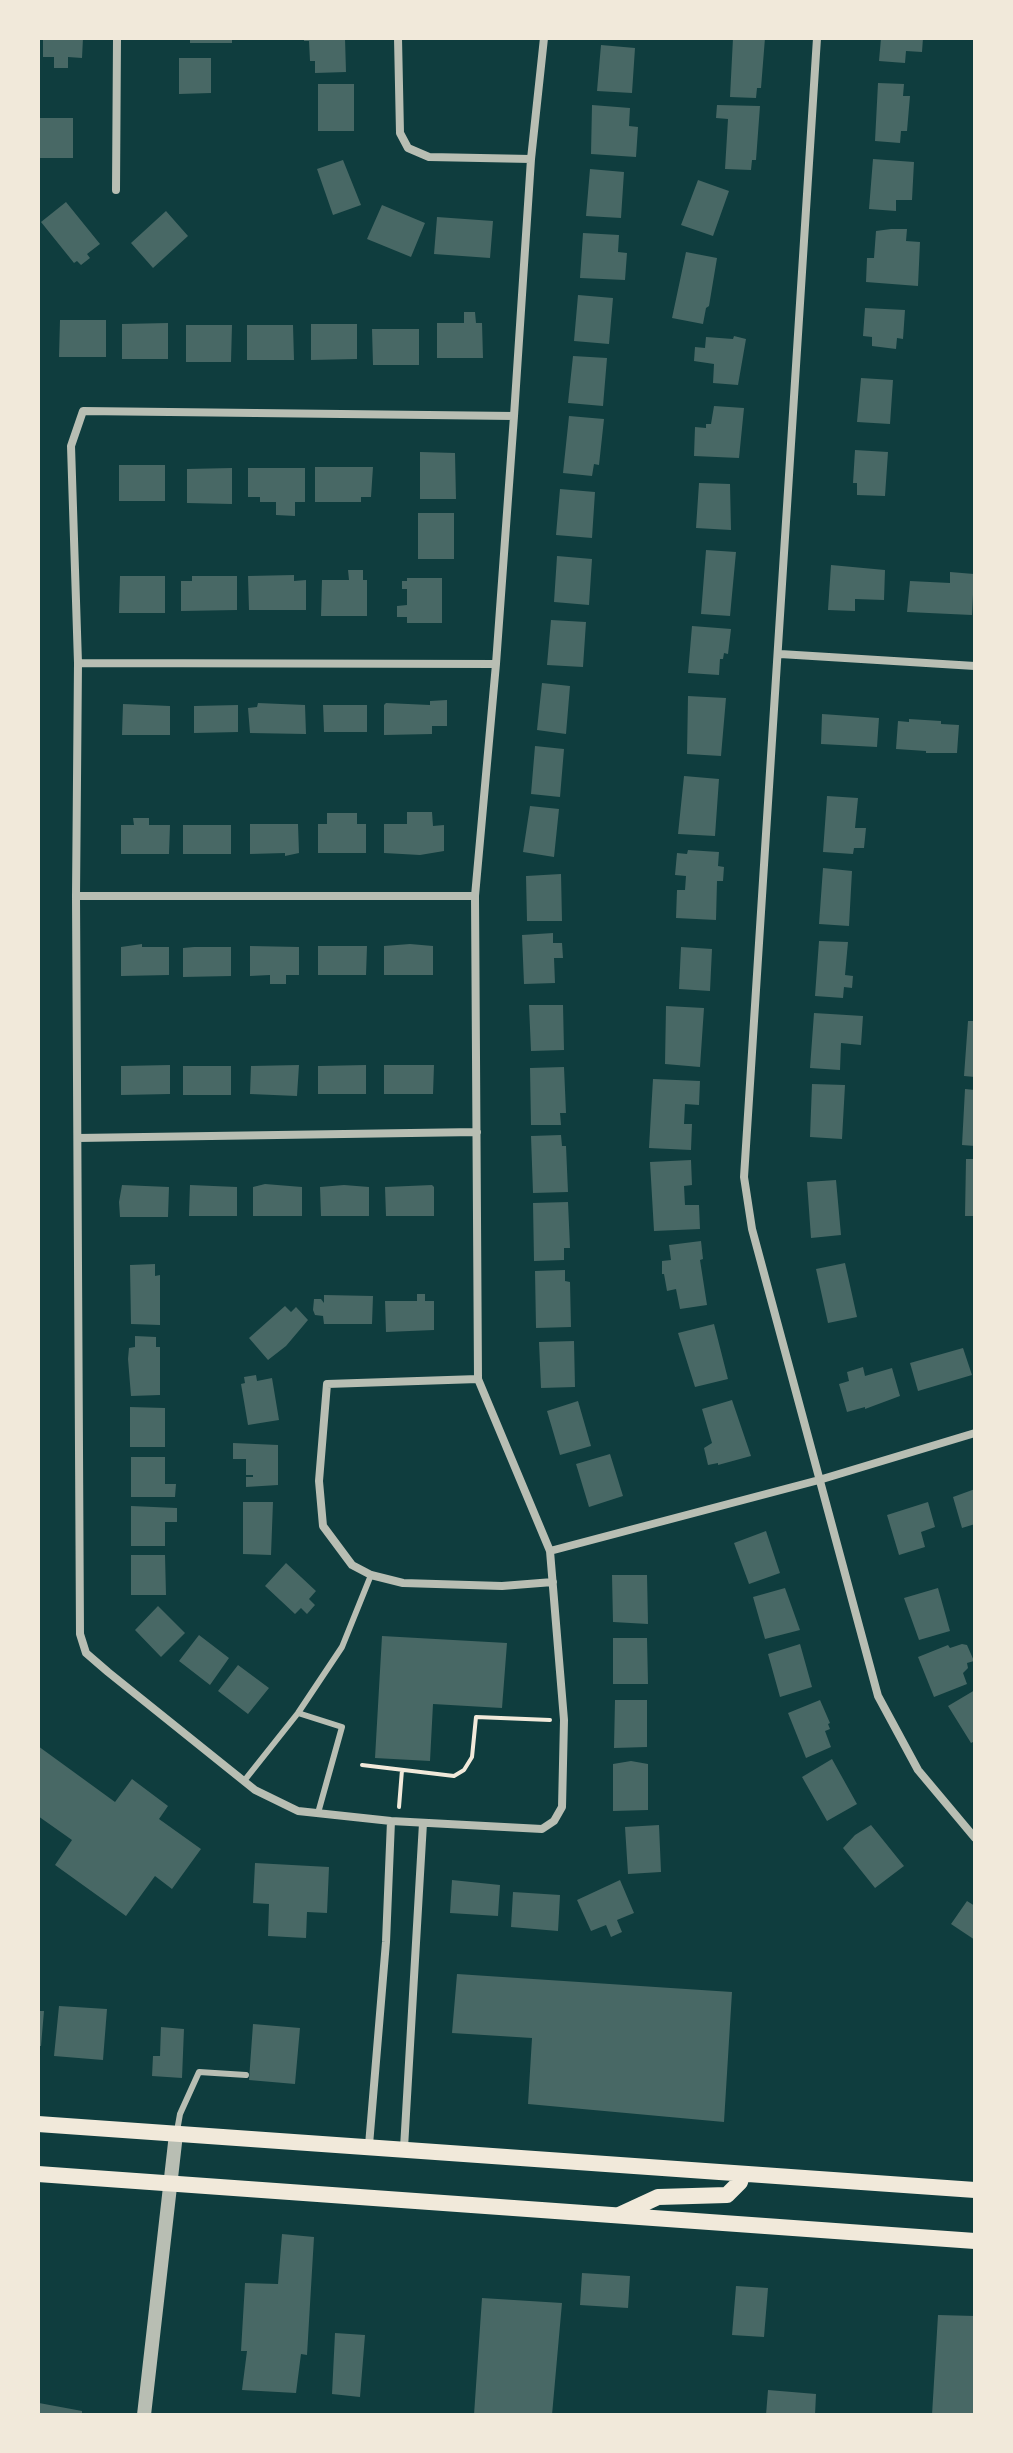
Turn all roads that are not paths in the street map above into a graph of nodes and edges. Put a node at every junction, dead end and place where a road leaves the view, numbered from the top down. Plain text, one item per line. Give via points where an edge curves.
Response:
1 (117, 38) edge
2 (398, 38) edge
3 (544, 38) edge
4 (817, 38) edge
5 (531, 159) junction
6 (116, 190) dead end
7 (514, 416) junction
8 (780, 654) junction
9 (78, 663) junction
10 (496, 664) junction
11 (975, 666) edge
12 (76, 896) junction
13 (475, 896) junction
14 (477, 1132) junction
15 (78, 1138) junction
16 (478, 1379) junction
17 (975, 1433) edge
18 (819, 1480) junction
19 (550, 1551) junction
20 (371, 1575) junction
21 (553, 1582) junction
22 (298, 1713) junction
23 (244, 1781) junction
24 (318, 1813) junction
25 (394, 1821) junction
26 (423, 1823) junction
27 (975, 1838) edge
28 (246, 2075) dead end
29 (38, 2124) edge
30 (176, 2134) junction
31 (369, 2145) junction
32 (404, 2148) junction
33 (38, 2174) edge
34 (742, 2174) junction
35 (172, 2184) junction
36 (975, 2190) edge
37 (618, 2216) junction
38 (975, 2241) edge
39 (144, 2415) edge

1 - 6 street
2 - 5 street via 400,133 408,148 429,157
3 - 5 street
4 - 8 street
5 - 7 street
7 - 9 street via 83,411 71,446
7 - 10 street
8 - 11 street
8 - 18 street via 744,1177 752,1229
9 - 10 street
9 - 12 street
10 - 13 street
12 - 13 street
12 - 15 street
13 - 14 street
14 - 15 street
14 - 16 street
15 - 23 street via 80,1634 86,1653
16 - 19 street
16 - 20 street via 327,1384 319,1481 323,1526 352,1565
17 - 18 street
18 - 19 street
18 - 27 street via 878,1696 918,1770
19 - 21 street
20 - 21 street via 417,1583
20 - 22 lane via 342,1647
21 - 26 street via 564,1720 562,1807 542,1829
22 - 23 lane
22 - 24 lane via 342,1727
23 - 24 street via 298,1811
24 - 25 street
25 - 26 street
25 - 31 street
26 - 32 street
28 - 30 lane via 199,2072
29 - 30 main road
30 - 31 main road
30 - 35 street
31 - 32 main road
32 - 34 main road
33 - 35 main road
34 - 36 main road
34 - 37 main road via 727,2195 658,2197
35 - 37 main road
35 - 39 street
37 - 38 main road

